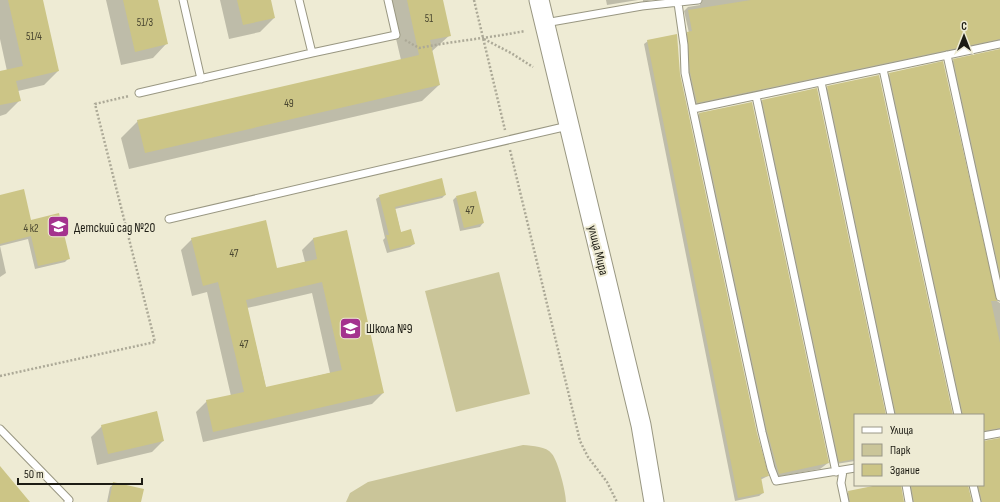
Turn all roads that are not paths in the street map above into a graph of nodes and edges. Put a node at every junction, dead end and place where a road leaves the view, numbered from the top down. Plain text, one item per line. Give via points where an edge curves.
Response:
1 (182, 0) edge
2 (299, 0) edge
3 (388, 0) edge
4 (539, 0) edge
5 (698, 0) edge
6 (641, 3) edge
7 (678, 3) junction
8 (545, 23) junction
9 (1000, 44) edge
10 (312, 53) junction
11 (947, 55) junction
12 (883, 69) junction
13 (201, 79) junction
14 (821, 82) junction
15 (139, 93) road end
16 (756, 96) junction
17 (693, 109) junction
18 (569, 126) junction
19 (169, 219) dead end
20 (1000, 297) edge
21 (891, 414) edge
22 (958, 414) edge
23 (0, 429) edge
24 (1000, 433) edge
25 (984, 436) edge
26 (854, 468) edge
27 (839, 472) junction
28 (906, 486) edge
29 (973, 486) edge
30 (68, 502) edge
31 (654, 502) edge
32 (845, 502) edge
33 (909, 502) edge
34 (977, 502) edge

1 - 13 lane
2 - 10 lane
3 - 10 lane via 396,35
4 - 8 main road, улица Мира
5 - 7 lane
6 - 7 lane
6 - 8 lane
7 - 17 lane via 685,73
8 - 18 main road, улица Мира
9 - 11 lane
10 - 13 lane
11 - 12 lane
11 - 20 lane
12 - 14 lane
12 - 22 lane
13 - 15 lane
14 - 16 lane
14 - 21 lane
16 - 17 lane
16 - 27 lane
17 - 27 lane via 760,424 776,481
18 - 19 lane
18 - 31 main road, улица Мира via 641,425
23 - 30 lane via 69,500
24 - 25 lane
26 - 27 lane
27 - 32 lane
28 - 33 lane
29 - 34 lane

